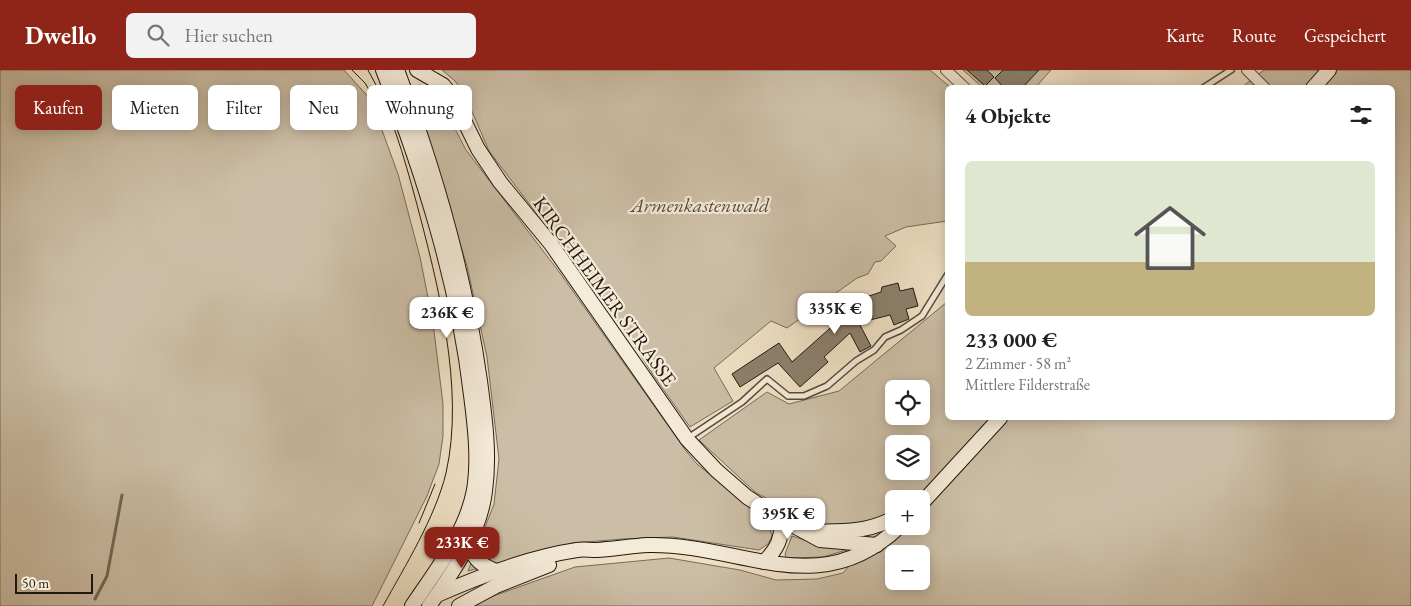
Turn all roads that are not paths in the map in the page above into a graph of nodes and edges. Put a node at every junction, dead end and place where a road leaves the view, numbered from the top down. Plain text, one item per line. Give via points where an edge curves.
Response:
1 (383, 70) edge
2 (397, 70) edge
3 (417, 70) edge
4 (946, 70) edge
5 (1231, 70) edge
6 (1246, 70) edge
7 (1329, 70) edge
8 (962, 85) edge
9 (1208, 85) edge
10 (1262, 85) edge
11 (1316, 85) edge
12 (945, 279) edge
13 (998, 420) edge
14 (687, 439) junction
15 (930, 494) edge
16 (781, 520) junction
17 (885, 522) edge
18 (808, 533) junction
19 (889, 535) edge
20 (469, 542) junction
21 (877, 545) junction
22 (596, 550) junction
23 (764, 562) junction
24 (498, 572) junction
25 (433, 600) edge
26 (412, 606) edge
27 (419, 606) edge
28 (459, 606) edge

1 - 26 main road via 424,180 439,234 469,380 476,451 474,490 464,522 450,550
2 - 20 main road via 446,224 474,339 487,451 485,492
3 - 14 main road, KIRCHHEIMER STRASSE via 442,85 452,96 478,148 500,182 551,244
4 - 8 street
5 - 9 lane
6 - 10 street
7 - 11 main road
12 - 14 lane via 922,316 885,337 874,350 827,386 804,396 788,396 767,379 742,402
13 - 15 main road
14 - 16 main road, KIRCHHEIMER STRASSE via 747,497
16 - 18 main road, KIRCHHEIMER STRASSE
16 - 23 main road via 777,547
17 - 18 main road, KIRCHHEIMER STRASSE via 850,532
18 - 21 main road, KIRCHHEIMER STRASSE via 820,540
19 - 21 main road
20 - 24 main road via 474,557 482,566
20 - 25 main road
21 - 23 main road via 850,558 822,566 800,568
22 - 23 main road via 669,546
22 - 24 main road via 578,549
22 - 28 main road via 521,575
24 - 25 main road
25 - 27 main road

